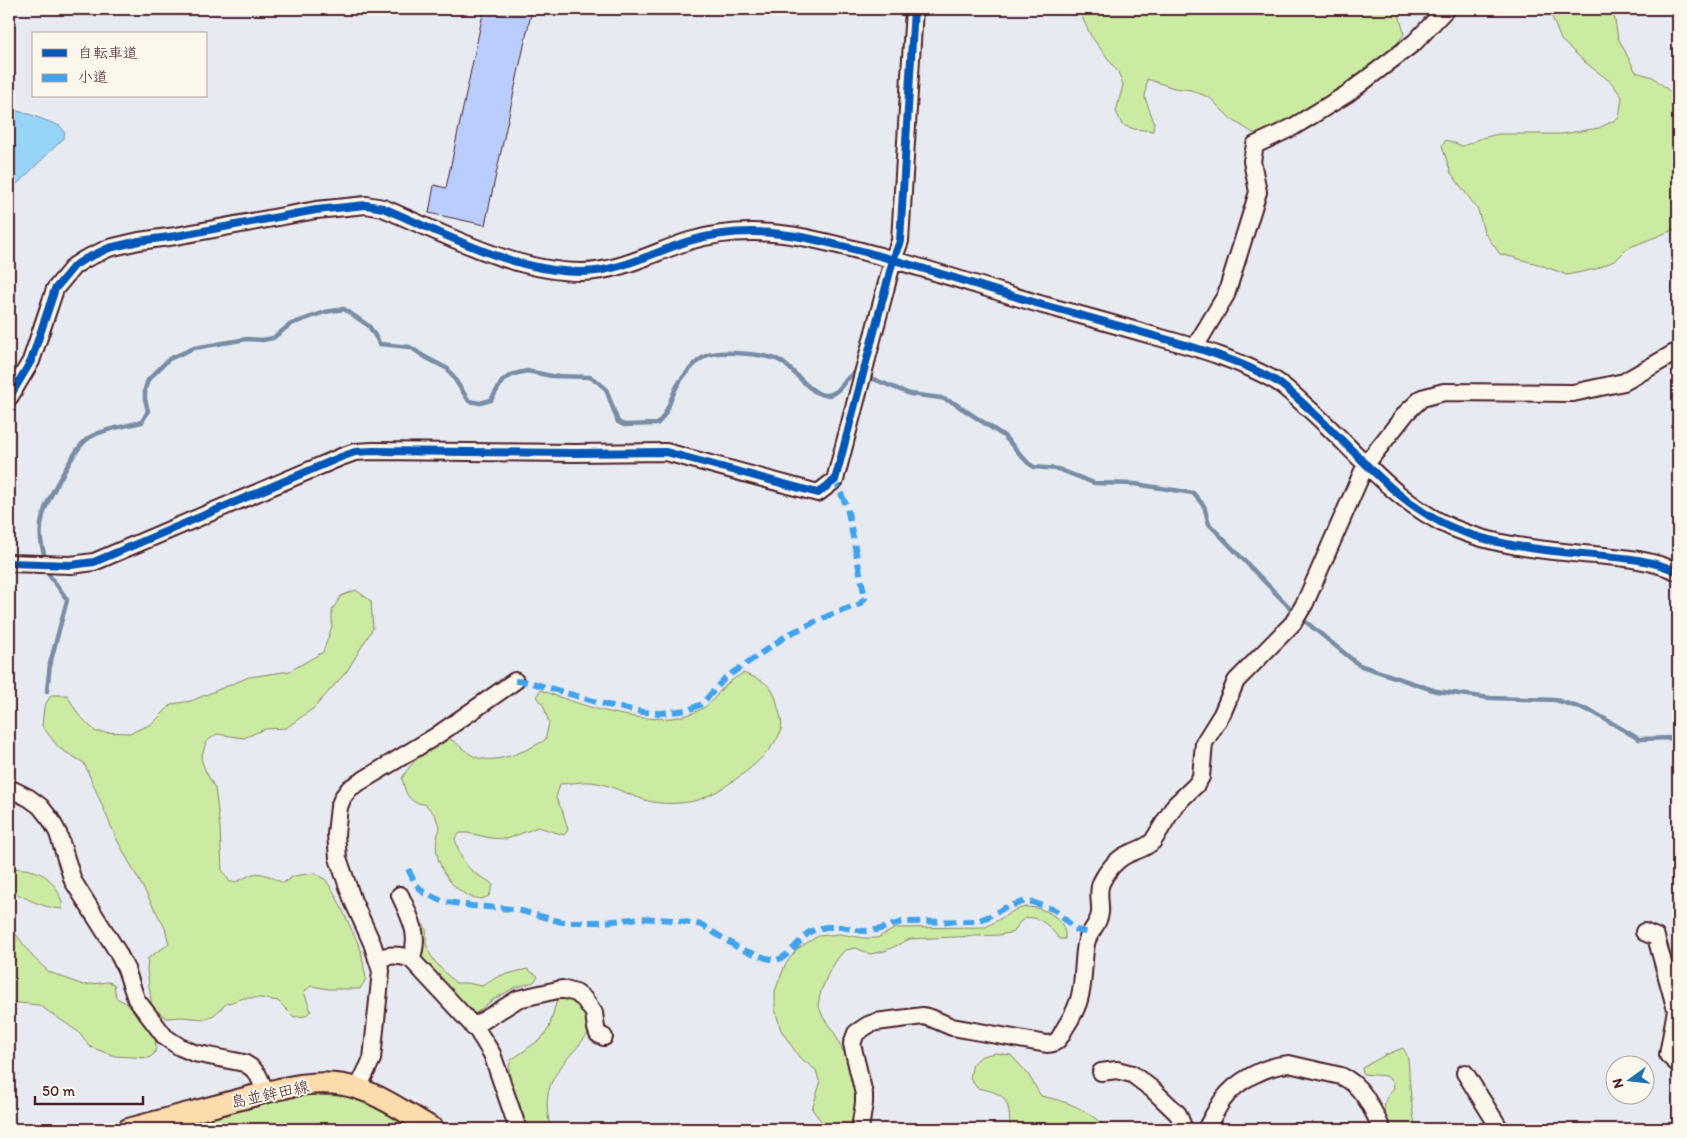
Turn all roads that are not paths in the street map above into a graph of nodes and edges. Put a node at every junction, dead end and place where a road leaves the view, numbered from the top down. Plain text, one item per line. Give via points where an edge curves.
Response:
1 (914, 9) edge
2 (1446, 9) edge
3 (893, 260) junction
4 (1195, 347) junction
5 (1678, 350) edge
6 (9, 398) edge
7 (1366, 464) junction
8 (9, 563) edge
9 (1678, 572) edge
10 (515, 681) dead end
11 (9, 788) edge
12 (400, 896) dead end
13 (1644, 932) dead end
14 (378, 959) junction
15 (411, 959) junction
16 (474, 1027) junction
17 (604, 1037) dead end
18 (1678, 1064) edge
19 (1101, 1072) dead end
20 (1465, 1073) dead end
21 (358, 1088) junction
22 (266, 1092) junction
23 (1210, 1128) edge
24 (128, 1129) edge
25 (434, 1129) edge
26 (518, 1129) edge
27 (860, 1129) edge
28 (1184, 1129) edge
29 (1382, 1129) edge
30 (1500, 1129) edge

1 - 3 street via 900,241
2 - 4 street via 1415,42 1347,94 1256,145 1252,162 1258,192 1226,295
3 - 4 street
3 - 6 street via 806,238 744,232 714,235 612,268 583,272 524,264 495,256 383,208 366,205 316,210 110,248 85,259 74,266 55,289 31,361
3 - 8 street via 835,480 818,493 666,452 355,452 94,562
4 - 7 street via 1278,382
5 - 7 street via 1624,382 1573,393 1444,392 1422,398
7 - 9 street via 1424,514 1454,529 1501,544 1640,559
7 - 27 street via 1305,604 1293,623 1236,681 1222,714 1204,743 1202,771 1196,785 1174,805 1148,845 1116,862 1101,883 1100,914 1086,944 1080,994 1060,1038 1046,1044 952,1027 923,1016 868,1025 856,1033 852,1044 864,1094
10 - 14 street via 436,736 350,788 343,797 336,834 338,858
11 - 22 street via 40,806 51,820 73,881 126,969 136,999 154,1024 180,1047 244,1063 258,1075
12 - 15 street via 416,938
13 - 18 street via 1656,937 1676,1010 1668,1055
14 - 15 street via 397,955
14 - 21 street via 381,971 372,1060
15 - 16 street
16 - 17 street via 518,1000 562,988 584,999 594,1013 598,1034
16 - 26 street via 492,1054
19 - 28 street via 1125,1071 1137,1078 1178,1114
20 - 30 street
21 - 22 main road, 島並鉾田線 via 318,1084 295,1085
21 - 25 main road, 島並鉾田線
22 - 24 main road, 島並鉾田線
23 - 29 street via 1221,1102 1243,1081 1280,1064 1289,1064 1348,1078 1370,1106

